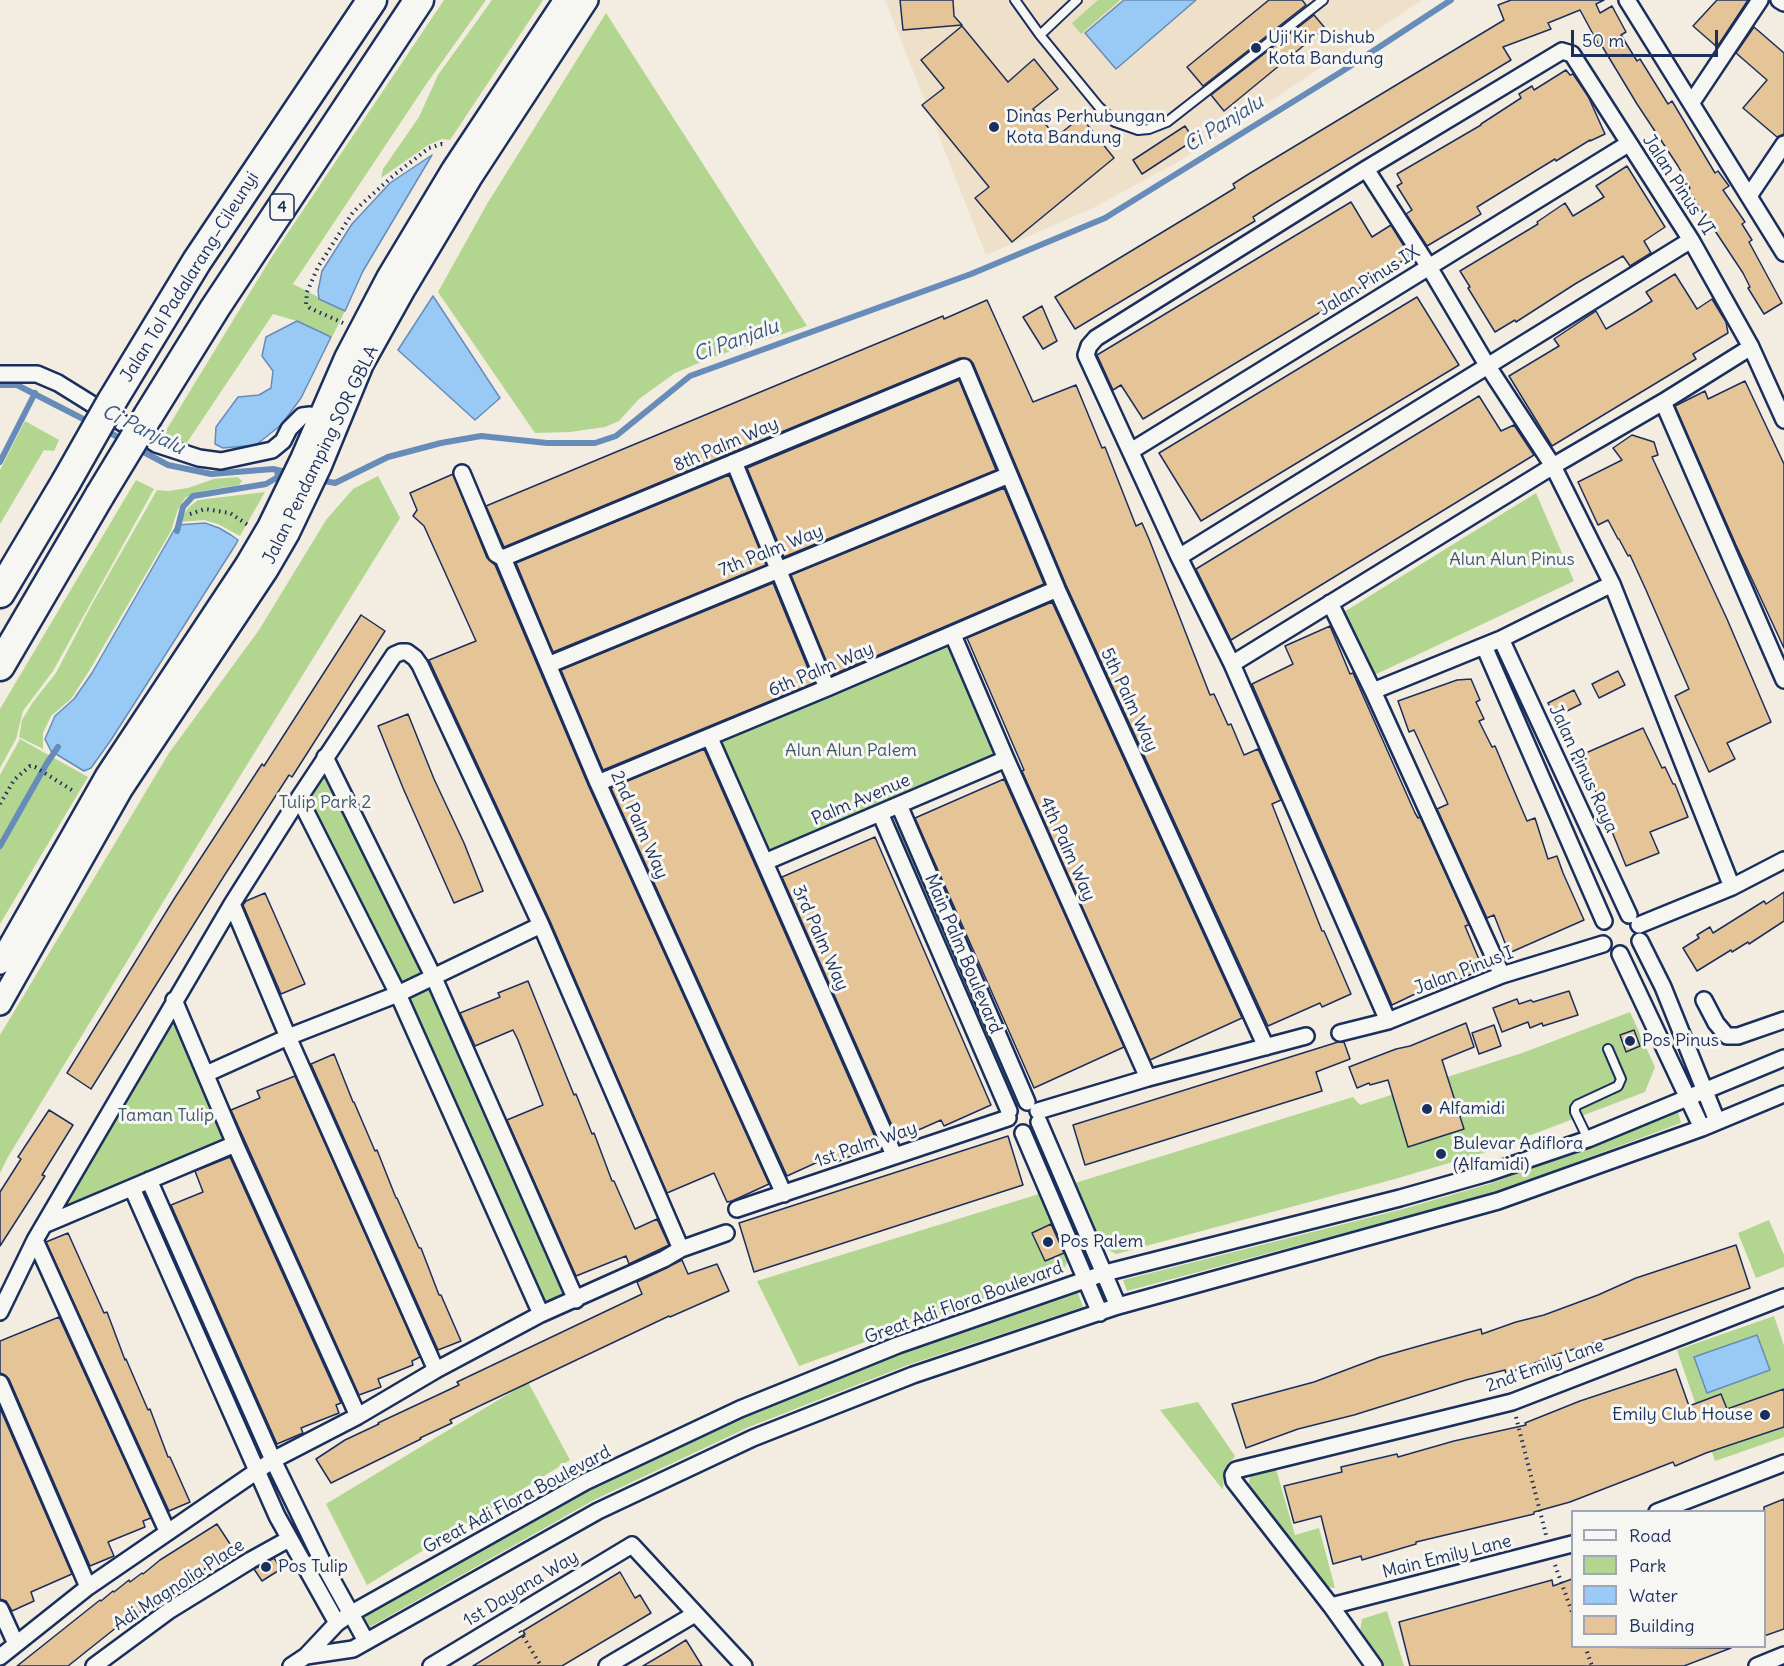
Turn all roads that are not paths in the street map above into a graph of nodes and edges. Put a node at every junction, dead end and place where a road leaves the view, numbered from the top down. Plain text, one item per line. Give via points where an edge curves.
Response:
1 (372, 0) edge
2 (419, 0) edge
3 (565, 0) edge
4 (587, 0) edge
5 (1015, 0) edge
6 (1075, 0) edge
7 (1323, 0) edge
8 (1628, 0) edge
9 (1760, 0) edge
10 (1779, 0) edge
11 (1784, 3) edge
12 (1040, 34) junction
13 (1692, 102) junction
14 (1628, 144) junction
15 (1784, 144) edge
16 (1366, 169) junction
17 (1749, 196) junction
18 (1691, 240) junction
19 (1784, 253) edge
20 (1429, 267) junction
21 (1751, 347) junction
22 (1487, 365) junction
23 (964, 367) joint
24 (0, 374) edge
25 (1664, 402) junction
26 (319, 419) junction
27 (1784, 420) edge
28 (1131, 451) junction
29 (734, 462) junction
30 (311, 463) junction
31 (1553, 466) junction
32 (462, 473) dead end
33 (1009, 475) junction
34 (273, 532) junction
35 (1179, 557) junction
36 (503, 558) junction
37 (778, 569) junction
38 (1612, 584) junction
39 (1057, 589) junction
40 (0, 593) edge
41 (1330, 603) junction
42 (953, 635) junction
43 (1501, 639) junction
44 (1484, 646) junction
45 (1232, 664) junction
46 (548, 665) junction
47 (0, 666) edge
48 (1784, 680) edge
49 (827, 688) junction
50 (1373, 691) junction
51 (710, 738) junction
52 (326, 757) junction
53 (1006, 759) junction
54 (598, 783) junction
55 (299, 798) junction
56 (899, 805) junction
57 (880, 813) junction
58 (1784, 860) edge
59 (765, 862) junction
60 (1732, 887) junction
61 (232, 904) junction
62 (1634, 920) junction
63 (1604, 921) junction
64 (541, 925) junction
65 (1640, 941) junction
66 (1603, 944) junction
67 (1620, 954) junction
68 (0, 963) edge
69 (1502, 975) junction
70 (434, 978) junction
71 (398, 994) junction
72 (174, 1000) junction
73 (1704, 1000) dead end
74 (0, 1004) edge
75 (1784, 1020) edge
76 (1388, 1021) junction
77 (1340, 1033) dead end
78 (1306, 1036) dead end
79 (288, 1037) junction
80 (1266, 1047) junction
81 (1608, 1049) dead end
82 (1784, 1058) edge
83 (206, 1074) junction
84 (1148, 1078) junction
85 (1703, 1091) junction
86 (1784, 1094) edge
87 (1688, 1099) junction
88 (1035, 1112) junction
89 (1008, 1115) junction
90 (1717, 1121) junction
91 (1702, 1128) junction
92 (1023, 1133) junction
93 (1588, 1139) junction
94 (235, 1144) junction
95 (894, 1155) junction
96 (149, 1180) junction
97 (132, 1188) junction
98 (784, 1194) junction
99 (737, 1209) dead end
100 (46, 1224) junction
101 (726, 1233) dead end
102 (35, 1240) junction
103 (681, 1249) junction
104 (1105, 1273) junction
105 (1085, 1280) junction
106 (1784, 1297) edge
107 (576, 1300) junction
108 (1118, 1306) junction
109 (0, 1312) edge
110 (1100, 1313) junction
111 (541, 1314) junction
112 (436, 1370) junction
113 (0, 1383) edge
114 (358, 1416) junction
115 (273, 1460) junction
116 (1784, 1463) edge
117 (256, 1472) junction
118 (1662, 1510) edge
119 (167, 1531) junction
120 (289, 1539) junction
121 (1571, 1544) edge
122 (88, 1587) junction
123 (1331, 1606) junction
124 (0, 1609) edge
125 (350, 1614) junction
126 (695, 1614) junction
127 (337, 1623) junction
128 (366, 1641) junction
129 (16, 1644) junction
130 (1784, 1655) edge
131 (306, 1656) junction
132 (0, 1657) edge
133 (94, 1666) edge
134 (291, 1666) edge
135 (431, 1666) edge
136 (607, 1666) edge
137 (744, 1666) edge
138 (1374, 1666) edge
139 (1757, 1666) edge

1 - 40 highway, Jalan Tol Padalarang–Cileunyi / 4, bridge via 192,270
2 - 47 highway, Jalan Tol Padalarang–Cileunyi / 4, bridge via 215,308
3 - 26 street, Jalan Pendamping SOR GBLA via 463,154 388,277
4 - 30 street, Jalan Pendamping SOR GBLA via 470,179 405,288
5 - 12 lane
6 - 12 lane
7 - 12 lane via 1167,122 1149,129 1115,122
8 - 13 street
9 - 13 street
10 - 11 street
13 - 17 street
14 - 16 street, Jalan Pinus VI via 1572,54 1562,51
14 - 18 street, Jalan Pinus VI
14 - 20 street, Jalan Pinus IX
15 - 17 street
16 - 20 street
16 - 28 street, Jalan Pinus VI via 1089,346 1086,355
17 - 19 street
18 - 21 street, Jalan Pinus VI
18 - 22 street
20 - 22 street
20 - 28 street, Jalan Pinus IX
21 - 25 street
21 - 27 street, Jalan Pinus VI
22 - 31 street
22 - 35 street
23 - 29 street, 8th Palm Way
23 - 33 street, 5th Palm Way
24 - 26 street via 37,374 156,444 199,458 221,461 272,450 302,416
25 - 31 street
25 - 48 street
26 - 30 street, Jalan Pendamping SOR GBLA
28 - 35 street, Jalan Pinus VI
29 - 36 street, 8th Palm Way
29 - 37 street
30 - 34 street, Jalan Pendamping SOR GBLA
31 - 38 street
31 - 41 street
32 - 36 street, 2nd Palm Way via 496,554
33 - 37 street, 7th Palm Way
33 - 39 street, 5th Palm Way
34 - 68 street, Jalan Pendamping SOR GBLA via 107,775
34 - 74 street, Jalan Pendamping SOR GBLA via 267,570 121,790
35 - 45 street, Jalan Pinus VI
36 - 46 street, 2nd Palm Way
37 - 46 street, 7th Palm Way
37 - 49 street
38 - 43 street
38 - 60 street
39 - 42 street, 6th Palm Way
39 - 80 street, 5th Palm Way
41 - 45 street
41 - 50 street
42 - 49 street, 6th Palm Way
42 - 53 street, 4th Palm Way
43 - 44 street
43 - 62 street, Jalan Pinus Raya
44 - 50 street
44 - 63 street
45 - 76 street, Jalan Pinus VI
46 - 54 street, 2nd Palm Way
49 - 51 street, 6th Palm Way
50 - 69 street
51 - 54 street, 6th Palm Way
51 - 59 street, 3rd Palm Way
52 - 55 street
52 - 64 street via 394,655 407,652 415,658
52 - 70 street
53 - 56 street, Palm Avenue
53 - 84 street, 4th Palm Way
54 - 98 street, 2nd Palm Way
55 - 61 street
55 - 71 street
56 - 57 street, Palm Avenue
56 - 88 street, Main Palm Boulevard
57 - 59 street, Palm Avenue
57 - 89 street, Main Palm Boulevard
58 - 60 street
59 - 95 street, 3rd Palm Way
60 - 62 street
61 - 72 street
61 - 79 street
62 - 63 street via 1615,914
62 - 65 street via 1641,933
63 - 66 street via 1600,933
64 - 70 street
64 - 103 street
65 - 67 street via 1628,953
65 - 85 street via 1663,987
66 - 67 street
66 - 69 street, Jalan Pinus I
67 - 87 street
69 - 76 street, Jalan Pinus I
70 - 71 street
70 - 107 street
71 - 79 street
71 - 111 street
72 - 83 street
72 - 100 street
73 - 75 street via 1728,1036
76 - 77 street, Jalan Pinus I
78 - 80 street
79 - 83 street
79 - 112 street
80 - 84 street
81 - 93 lane via 1622,1079 1618,1086 1575,1108
82 - 85 street, Great Adi Flora Boulevard
83 - 94 street
84 - 88 street
85 - 87 street, Great Adi Flora Boulevard
85 - 90 street
86 - 90 street, Great Adi Flora Boulevard
87 - 91 street
87 - 93 street, Great Adi Flora Boulevard
88 - 89 street via 1020,1102
88 - 92 street via 1031,1131
88 - 104 street, Main Palm Boulevard
89 - 92 street via 1010,1126
89 - 95 street, 1st Palm Way
90 - 91 street, Great Adi Flora Boulevard
91 - 108 street, Great Adi Flora Boulevard via 1498,1201
92 - 105 street
93 - 104 street, Great Adi Flora Boulevard via 1488,1173
94 - 96 street
94 - 114 street
95 - 98 street, 1st Palm Way
96 - 97 street
96 - 115 street
97 - 100 street
97 - 117 street
98 - 99 street, 1st Palm Way
100 - 102 street
101 - 103 street
102 - 109 street
102 - 119 street
103 - 107 street
104 - 105 street, Great Adi Flora Boulevard
104 - 108 street, Main Palm Boulevard
105 - 110 street
105 - 125 street, Great Adi Flora Boulevard via 898,1345 740,1409 585,1482
106 - 123 street, 2nd Emily Lane via 1512,1402 1236,1470 1234,1481
107 - 111 street
108 - 110 street, Great Adi Flora Boulevard
110 - 128 street, Great Adi Flora Boulevard via 913,1375 753,1438 598,1511
111 - 112 street
112 - 114 street
113 - 122 street
114 - 115 street
115 - 117 street
115 - 125 street
116 - 118 street
117 - 119 street
117 - 120 street
119 - 122 street
120 - 127 street
120 - 133 street, Adi Magnolia Place via 170,1610
121 - 123 street, Main Emily Lane
122 - 129 street
123 - 138 street
124 - 129 street
125 - 127 street, Great Adi Flora Boulevard
125 - 128 street
126 - 135 street, 1st Dayana Way via 632,1545
126 - 136 street
126 - 137 street
127 - 131 street, Great Adi Flora Boulevard
128 - 131 street, Great Adi Flora Boulevard via 353,1649
129 - 132 street
130 - 139 street
131 - 134 street, Great Adi Flora Boulevard

